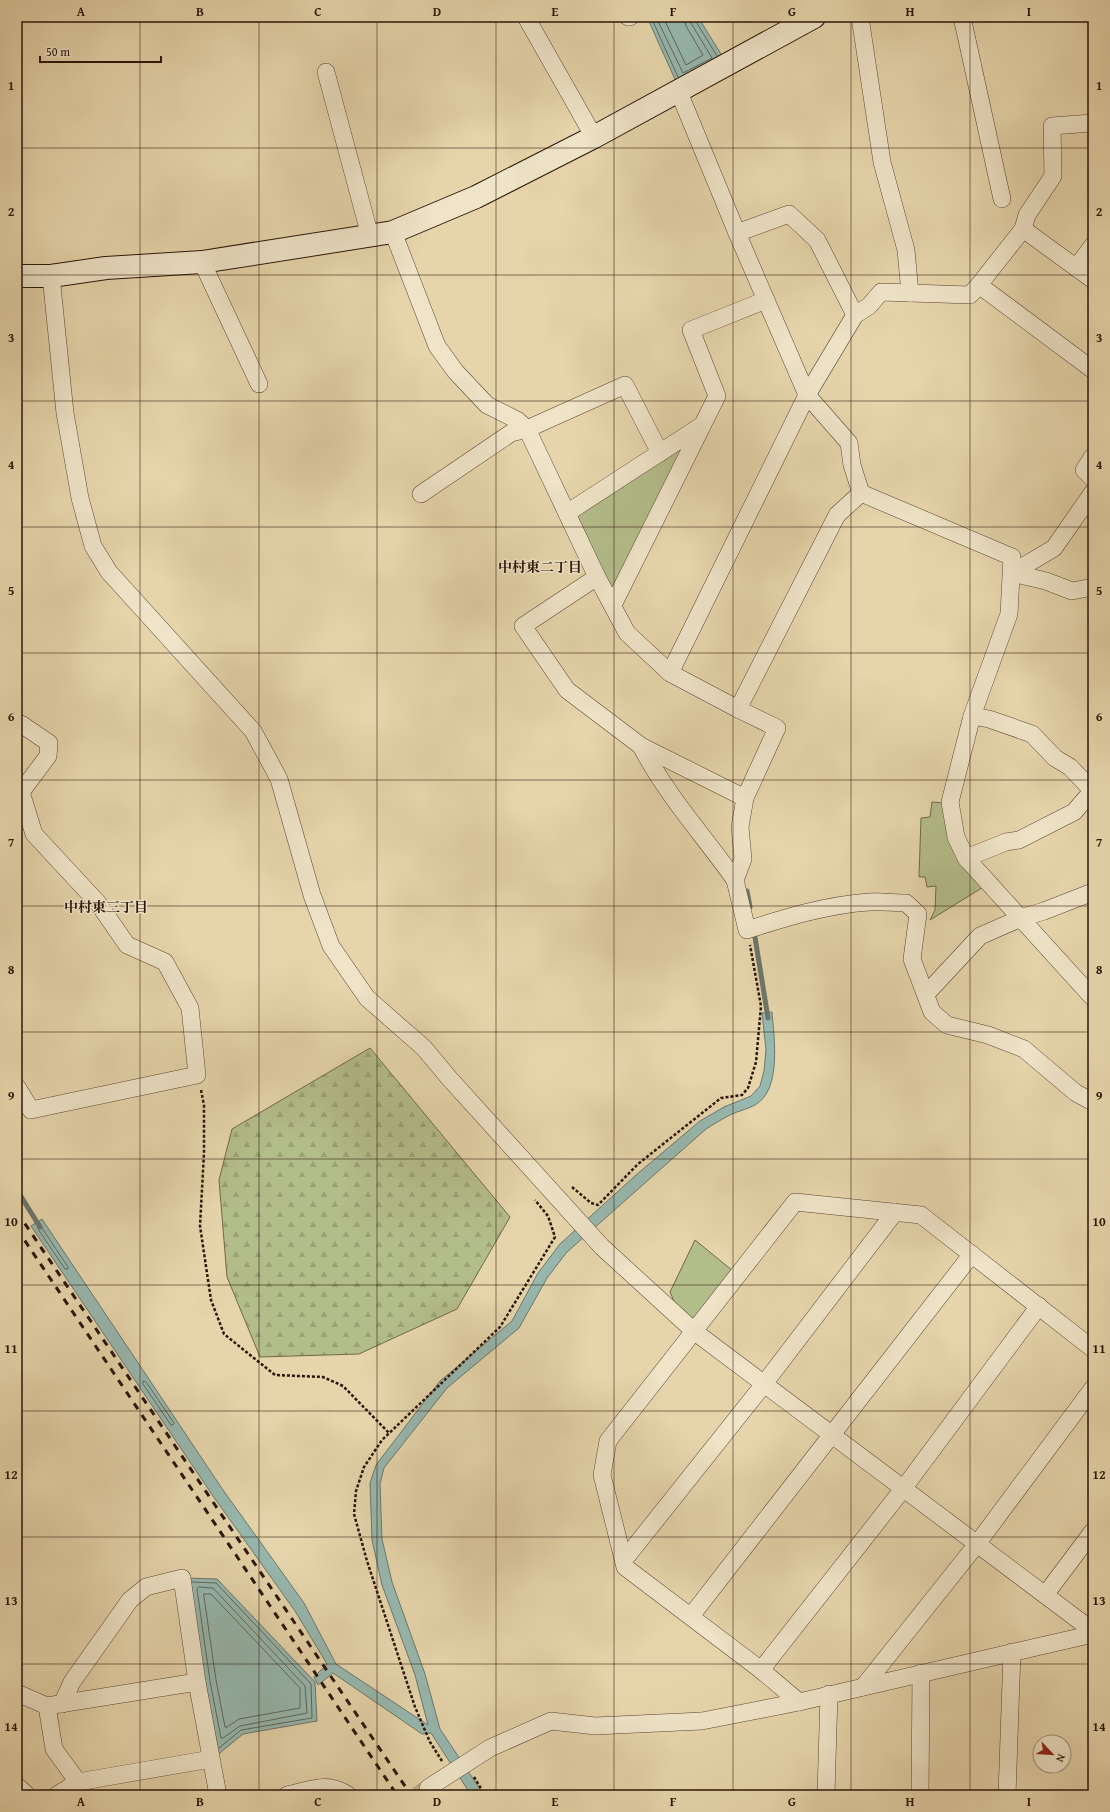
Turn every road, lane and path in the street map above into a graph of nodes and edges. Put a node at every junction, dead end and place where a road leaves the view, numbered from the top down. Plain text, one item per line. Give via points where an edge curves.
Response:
1 (526, 17) edge
2 (814, 17) edge
3 (860, 17) edge
4 (962, 17) edge
5 (326, 72) dead end
6 (678, 90) junction
7 (1093, 123) edge
8 (594, 137) junction
9 (1002, 199) dead end
10 (1023, 229) junction
11 (393, 232) junction
12 (737, 233) junction
13 (370, 236) junction
14 (1093, 245) edge
15 (202, 262) junction
16 (1076, 268) junction
17 (17, 276) edge
18 (50, 276) junction
19 (1093, 280) edge
20 (980, 285) junction
21 (910, 293) junction
22 (766, 300) junction
23 (855, 315) junction
24 (1093, 370) edge
25 (259, 384) dead end
26 (807, 395) junction
27 (702, 426) junction
28 (528, 429) junction
29 (660, 453) junction
30 (1093, 456) edge
31 (1093, 478) edge
32 (1093, 492) edge
33 (861, 493) junction
34 (421, 494) dead end
35 (567, 513) junction
36 (1012, 573) junction
37 (597, 577) junction
38 (1093, 587) edge
39 (613, 605) junction
40 (670, 674) junction
41 (738, 709) junction
42 (972, 716) junction
43 (17, 726) edge
44 (641, 746) junction
45 (1093, 791) edge
46 (745, 798) junction
47 (966, 858) junction
48 (735, 880) junction
49 (1093, 892) edge
50 (1021, 918) junction
51 (747, 930) junction
52 (1085, 978) edge
53 (926, 994) junction
54 (1093, 998) edge
55 (197, 1075) junction
56 (17, 1087) edge
57 (1093, 1102) edge
58 (566, 1183) dead end
59 (534, 1198) dead end
60 (895, 1212) junction
61 (972, 1254) junction
62 (1039, 1306) junction
63 (695, 1332) junction
64 (1093, 1349) edge
65 (764, 1384) junction
66 (1093, 1388) edge
67 (389, 1434) junction
68 (832, 1435) junction
69 (903, 1489) junction
70 (1093, 1531) edge
71 (977, 1544) junction
72 (624, 1560) junction
73 (1045, 1595) junction
74 (691, 1616) junction
75 (1093, 1631) edge
76 (1093, 1634) edge
77 (1012, 1652) junction
78 (761, 1670) junction
79 (921, 1673) junction
80 (197, 1682) junction
81 (863, 1687) junction
82 (17, 1693) edge
83 (829, 1694) junction
84 (799, 1702) junction
85 (55, 1705) junction
86 (211, 1759) junction
87 (450, 1773) junction
88 (78, 1782) junction
89 (17, 1786) edge
90 (428, 1788) tunnel mouth
91 (27, 1795) edge
92 (57, 1795) edge
93 (218, 1795) edge
94 (287, 1795) edge
95 (348, 1795) edge
96 (826, 1795) edge
97 (920, 1795) edge
98 (1007, 1795) edge

1 - 8 street
2 - 6 street
3 - 21 street via 882,162 906,250
4 - 9 street
5 - 13 street
6 - 8 street
6 - 12 street
7 - 10 street via 1052,126 1053,176 1027,215
8 - 11 street via 476,197
10 - 16 street
10 - 20 street
11 - 13 street
11 - 28 street via 437,346 455,371 487,405 517,420
12 - 22 street
12 - 23 street via 789,214 817,240
13 - 15 street
14 - 16 street
15 - 18 street via 106,268
15 - 25 street
16 - 19 street
17 - 18 street
18 - 63 street via 65,413 80,498 93,546 109,572 253,731 279,779 312,895 331,946 367,998 424,1048 602,1247
20 - 21 street via 970,295
20 - 24 street
21 - 23 street via 881,292 869,306
22 - 26 street
22 - 27 street via 691,330 717,396
23 - 26 street
26 - 33 street via 849,444 852,465
26 - 40 street
27 - 29 street
27 - 39 street
28 - 29 street via 625,384
28 - 34 street via 510,433
28 - 35 street
29 - 35 street
30 - 31 street via 1084,470
32 - 36 street via 1054,548
33 - 36 street via 1012,557
33 - 41 street via 837,515
35 - 37 street
36 - 38 street via 1046,581 1072,591
36 - 42 street via 1009,614
37 - 39 street
37 - 44 street via 523,626 567,690
39 - 40 street via 627,633
40 - 41 street
41 - 46 street via 777,728
42 - 45 street via 989,719 1032,734
42 - 47 street via 950,802 956,837
43 - 55 street via 21,724 49,743 48,756 21,792 34,834 98,903 127,945 165,962 190,1008
44 - 46 street
44 - 48 street via 653,770
45 - 47 street via 1074,812 1018,840 1006,842
46 - 48 street via 740,827 743,859
47 - 50 street
48 - 51 street
49 - 50 street
50 - 52 street
50 - 53 street via 980,936
51 - 53 street via 794,914 870,902 906,903 918,914 912,959
51 - 58 path via 761,1006 756,1062 748,1088 742,1094 721,1098 638,1164 598,1205 591,1203
52 - 54 street
53 - 57 street via 932,1012 947,1025 988,1035 1024,1049 1076,1093
55 - 56 street via 31,1110
55 - 67 path via 204,1105 200,1226 211,1300 224,1334 275,1376 322,1377 343,1386
59 - 67 path via 548,1216 555,1237 548,1251 500,1327
60 - 61 street via 921,1215
60 - 63 street via 796,1202
60 - 65 street
61 - 62 street
61 - 68 street
62 - 64 street
62 - 69 street
63 - 65 street
63 - 72 street via 608,1441 602,1474
65 - 68 street
65 - 72 street
66 - 71 street
67 - 87 path via 364,1467 356,1491 354,1514 415,1707 430,1742
68 - 69 street
68 - 74 street
69 - 71 street
69 - 78 street
70 - 73 street
71 - 73 street
71 - 81 street
72 - 74 street via 625,1567
73 - 75 street
74 - 78 street
76 - 77 street
77 - 79 street
77 - 98 street
78 - 84 street
79 - 81 street
79 - 97 street
80 - 85 street
80 - 85 street via 182,1578 146,1586 130,1600
80 - 86 street
81 - 83 street
82 - 85 street
83 - 84 street
83 - 96 street
84 - 87 street via 702,1721 595,1726 551,1721 490,1748
85 - 88 street via 54,1749
86 - 88 street
86 - 93 street
87 - 90 street
88 - 92 street
89 - 91 street
94 - 95 street via 329,1786

